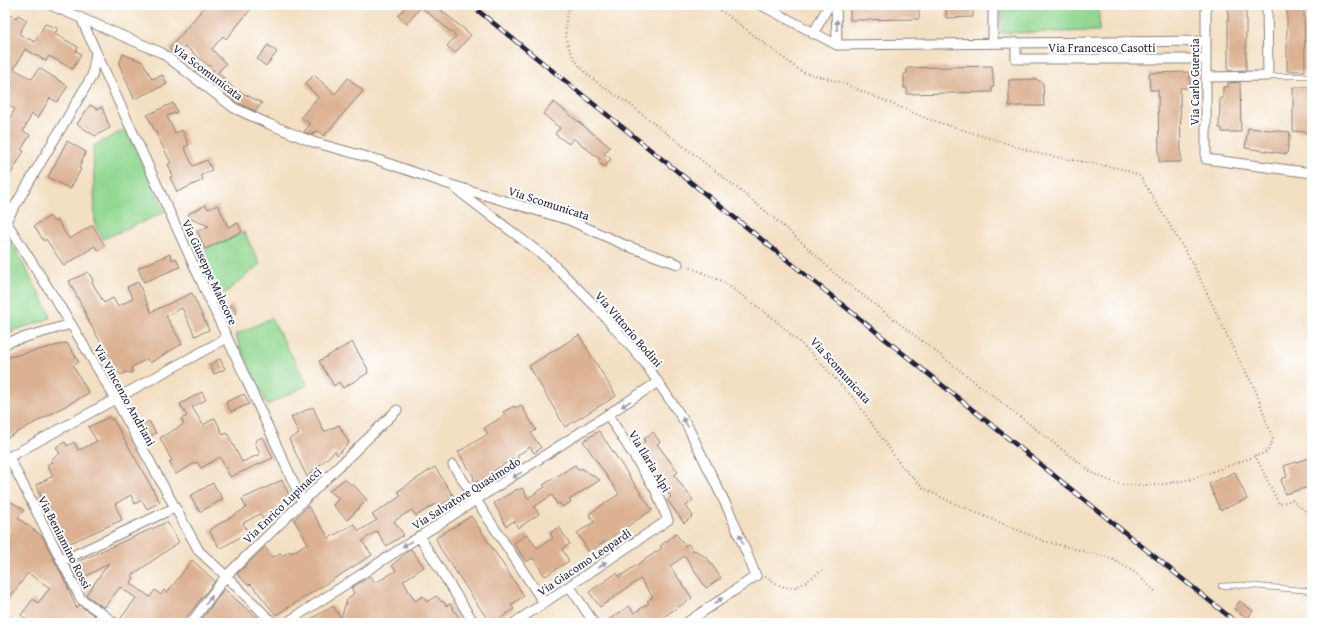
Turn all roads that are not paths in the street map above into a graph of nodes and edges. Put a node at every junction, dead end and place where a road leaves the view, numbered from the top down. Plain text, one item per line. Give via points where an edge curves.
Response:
1 (50, 5) edge
2 (762, 5) edge
3 (829, 5) edge
4 (836, 5) edge
5 (993, 5) edge
6 (1206, 5) edge
7 (1267, 5) edge
8 (81, 18) junction
9 (813, 34) junction
10 (1206, 41) junction
11 (993, 42) junction
12 (1016, 42) junction
13 (837, 45) junction
14 (96, 52) junction
15 (1206, 59) junction
16 (1268, 76) junction
17 (1312, 76) edge
18 (1206, 77) junction
19 (1312, 173) edge
20 (451, 185) junction
21 (6, 220) edge
22 (678, 264) road end
23 (71, 324) junction
24 (227, 338) junction
25 (5, 342) edge
26 (658, 382) junction
27 (115, 398) junction
28 (397, 410) dead end
29 (608, 416) junction
30 (7, 456) edge
31 (454, 465) dead end
32 (476, 500) junction
33 (302, 501) junction
34 (174, 508) junction
35 (668, 520) joint
36 (419, 536) junction
37 (62, 561) junction
38 (226, 576) junction
39 (570, 586) junction
40 (1221, 586) dead end
41 (1312, 591) edge
42 (544, 603) junction
43 (104, 615) junction
44 (98, 623) edge
45 (115, 623) edge
46 (192, 623) edge
47 (273, 623) edge
48 (286, 623) edge
49 (474, 623) edge
50 (514, 623) edge
51 (594, 623) edge
52 (686, 623) edge

1 - 8 street, Via Scomunicata
2 - 9 street, Via Francesco Casotti
3 - 9 street
13 -> 4 street
5 - 11 street
6 - 10 street, Via Carlo Guercia
7 - 16 street
8 - 14 street
8 - 20 street, Via Scomunicata via 162,53 234,108 262,121 313,142 378,160
9 - 13 street, Via Francesco Casotti
10 - 12 street, Via Francesco Casotti
10 - 15 street, Via Carlo Guercia
11 - 12 street, Via Francesco Casotti
11 - 13 street, Via Francesco Casotti
12 - 15 street, Via Francesco Casotti via 1016,59
14 - 21 street via 92,76
14 - 24 street, Via Giuseppe Malecore
15 - 18 street, Via Carlo Guercia
16 - 17 lane
16 - 18 street
18 - 19 street, Via Carlo Guercia via 1206,159
20 - 22 street, Via Scomunicata via 569,220 627,246
20 - 26 street, Via Vittorio Bodini via 549,260 598,309 646,363
21 - 23 street, Via Vincenzo Andriani
23 - 25 street
23 - 27 street, Via Vincenzo Andriani
24 - 27 street
24 - 33 street, Via Giuseppe Malecore
26 -> 29 street, Via Salvatore Quasimodo
52 -> 26 street, Via Vittorio Bodini via 756,576 730,513 687,425
27 - 30 street
27 - 34 street, Via Vincenzo Andriani
28 - 33 street, Via Enrico Lupinacci
29 -> 32 street, Via Salvatore Quasimodo
29 - 35 street, Via Ilaria Alpi via 655,489
30 - 37 street, Via Beniamino Rossi
31 - 32 street
32 - 36 street, Via Salvatore Quasimodo
32 - 42 street
33 - 38 street, Via Enrico Lupinacci
34 - 37 street
34 - 38 street, Via Vincenzo Andriani via 199,552
39 -> 35 street, Via Giacomo Leopardi
36 -> 48 street, Via Salvatore Quasimodo
36 - 49 street
37 - 43 street, Via Beniamino Rossi via 81,599
46 -> 38 street, Via Enrico Lupinacci
38 - 47 street, Via Vincenzo Andriani
39 - 42 street, Via Giacomo Leopardi
39 - 51 street
40 - 41 lane
42 - 50 street, Via Giacomo Leopardi
43 - 44 street
43 - 45 street, Via Beniamino Rossi

